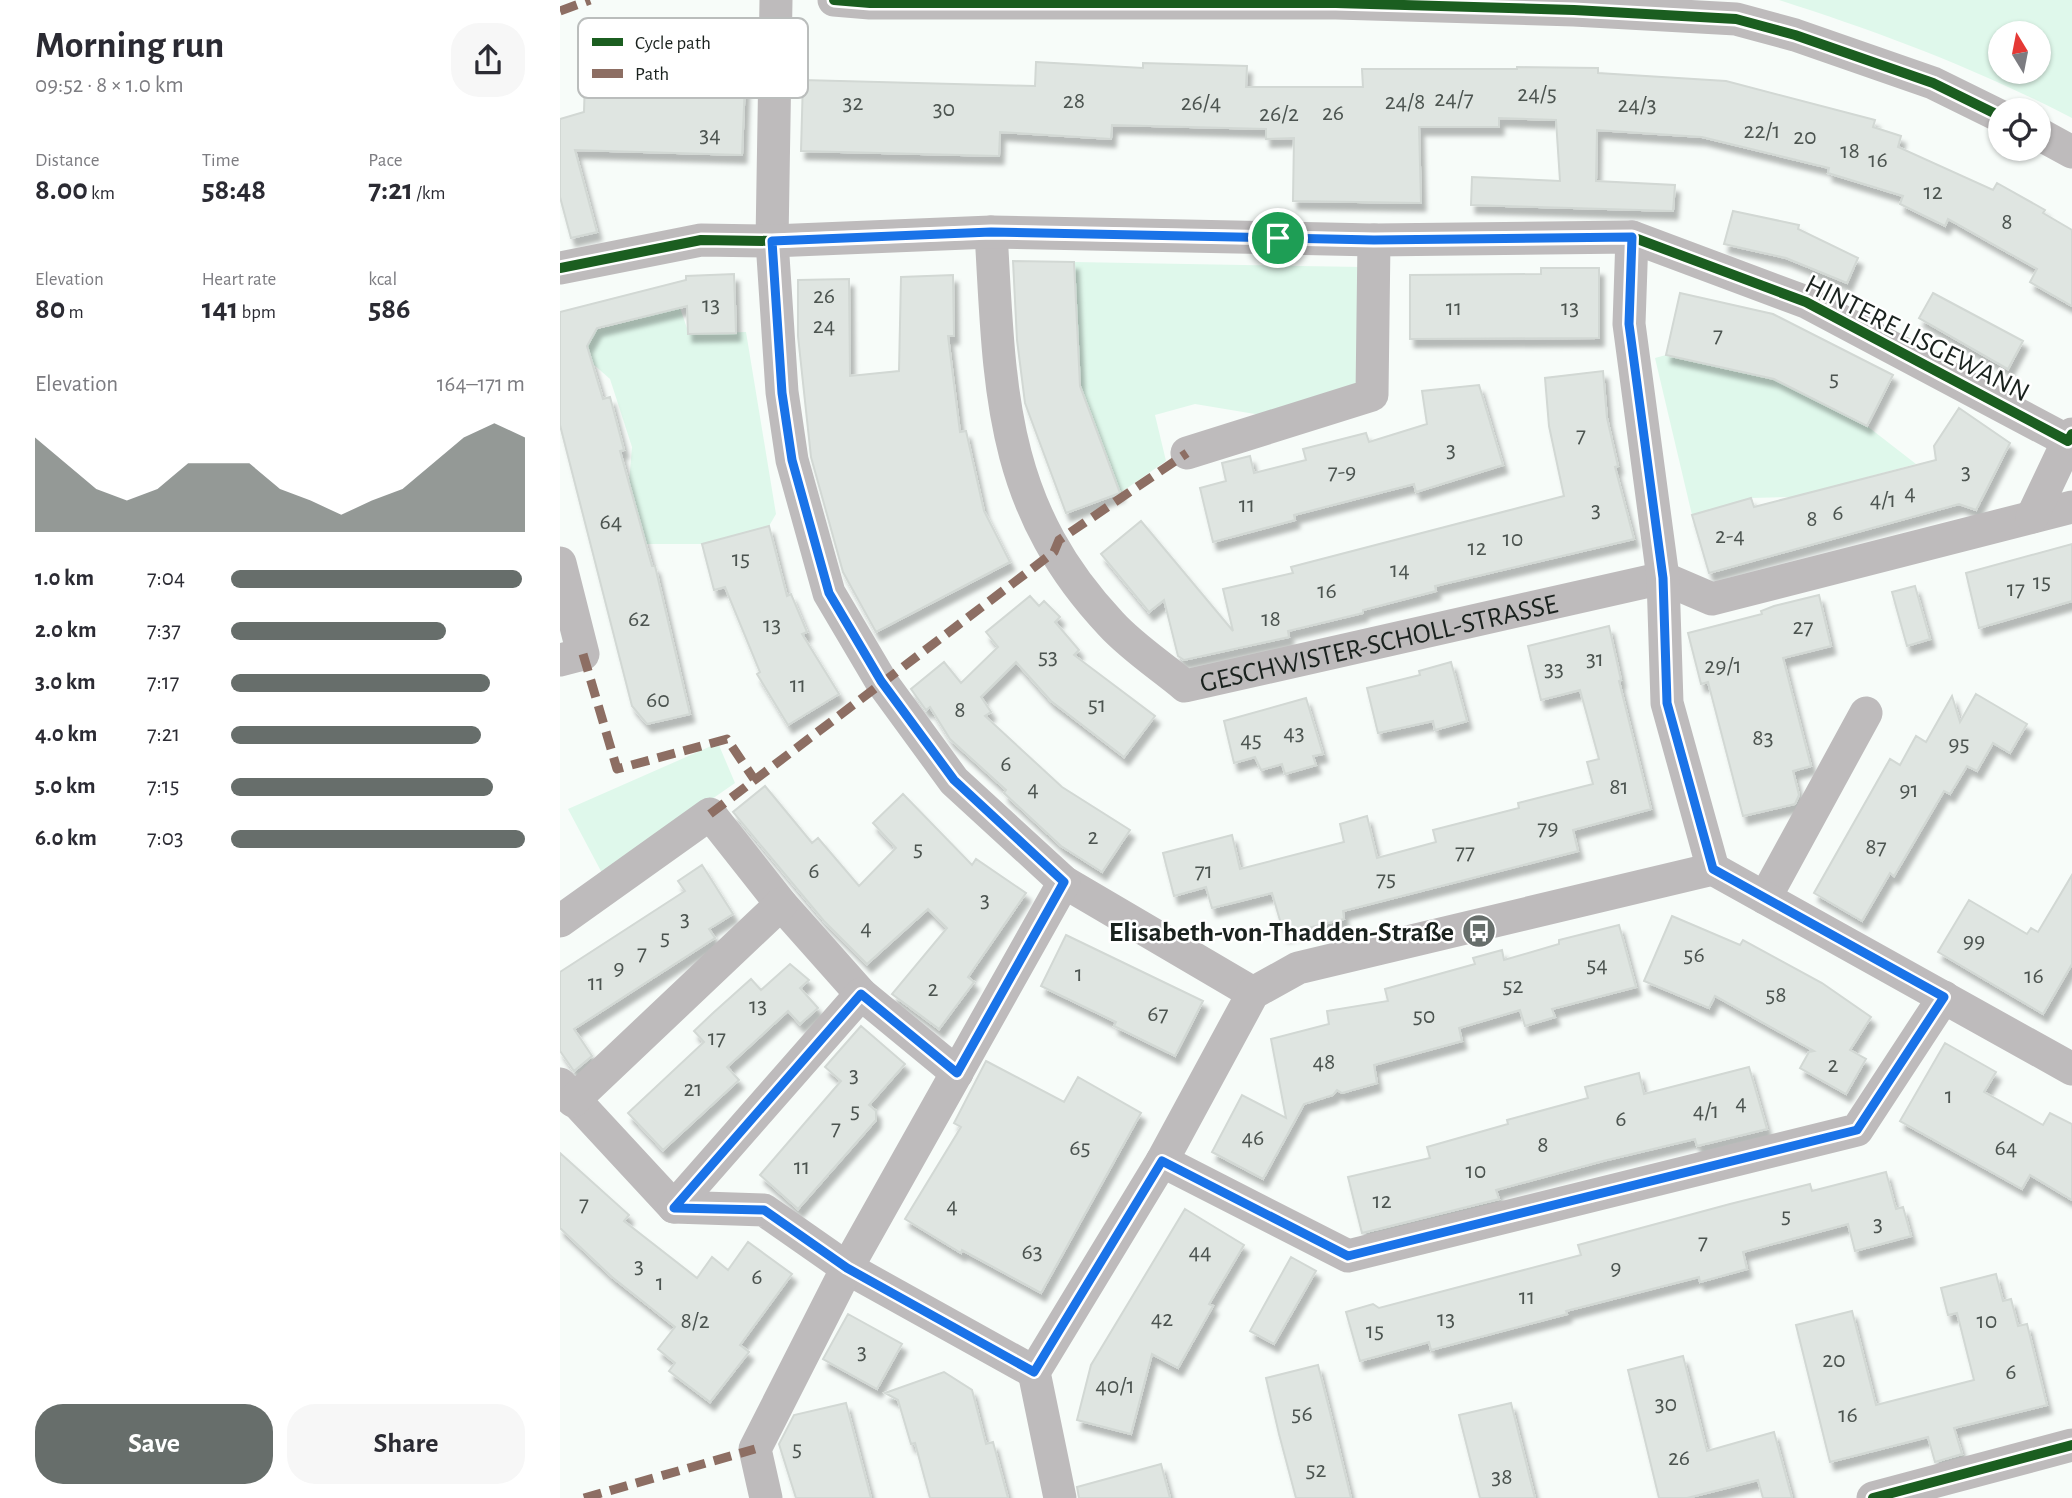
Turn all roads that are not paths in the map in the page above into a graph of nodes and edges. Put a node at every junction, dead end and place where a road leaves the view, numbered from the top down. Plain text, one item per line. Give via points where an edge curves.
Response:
1 (776, 0) edge
2 (834, 0) edge
3 (776, 18) edge
4 (774, 98) edge
5 (1988, 110) edge
6 (2051, 141) edge
7 (2072, 152) edge
8 (991, 232) junction
9 (1632, 237) junction
10 (1374, 240) junction
11 (772, 241) junction
12 (560, 268) edge
13 (2071, 440) edge
14 (1187, 453) dead end
15 (2072, 507) edge
16 (2032, 517) junction
17 (560, 562) edge
18 (1663, 578) junction
19 (560, 660) edge
20 (1866, 713) dead end
21 (1713, 869) junction
22 (1064, 882) junction
23 (1765, 898) junction
24 (780, 904) junction
25 (560, 921) edge
26 (1253, 993) junction
27 (861, 994) junction
28 (1944, 997) junction
29 (2071, 1065) edge
30 (957, 1073) junction
31 (567, 1093) edge
32 (1162, 1161) junction
33 (674, 1208) junction
34 (847, 1268) junction
35 (1034, 1372) junction
36 (2072, 1445) edge
37 (766, 1498) edge
38 (1060, 1498) edge
39 (1873, 1498) edge

1 - 3 street
2 - 5 street via 1336,4 1736,19 1933,83
4 - 11 street
6 - 7 street
8 - 10 street, HINTERE LISGEWANN
8 - 11 street, HINTERE LISGEWANN
8 - 18 street, GESCHWISTER-SCHOLL-STRASSE via 999,359 1010,438 1027,498 1054,552 1112,625 1185,686
9 - 10 street, HINTERE LISGEWANN
9 - 13 street, HINTERE LISGEWANN via 1806,302
9 - 18 street via 1629,324
10 - 14 street via 1372,395
11 - 12 street, HINTERE LISGEWANN via 701,240
11 - 22 street via 782,393 792,460 829,593 881,681 954,780
13 - 16 street
15 - 16 street
16 - 18 street via 1712,599
17 - 19 street via 583,654
18 - 21 street via 1667,703
20 - 23 street
21 - 23 street
21 - 26 street via 1298,968
22 - 26 street
22 - 30 street
23 - 28 street
24 - 25 street via 710,814
24 - 27 street
24 - 31 street
26 - 32 street
27 - 30 street
27 - 33 street
28 - 29 street
28 - 32 street via 1857,1130 1348,1256
30 - 34 street
31 - 33 street
32 - 35 street
33 - 34 street via 764,1210
34 - 35 street
34 - 37 street via 755,1449
35 - 38 street
36 - 39 street

